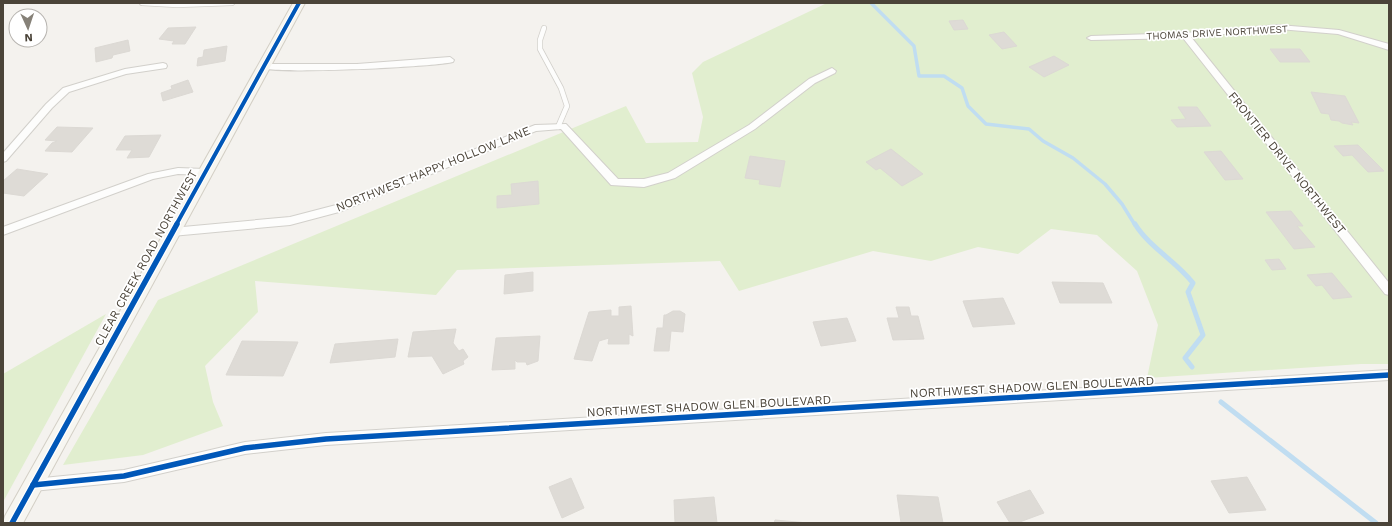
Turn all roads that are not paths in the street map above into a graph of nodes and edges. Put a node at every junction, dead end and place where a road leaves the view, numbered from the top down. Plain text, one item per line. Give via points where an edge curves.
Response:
1 (142, 3) edge
2 (232, 3) edge
3 (298, 3) edge
4 (544, 28) dead end
5 (1185, 35) junction
6 (1090, 38) dead end
7 (1389, 47) edge
8 (450, 60) dead end
9 (163, 66) dead end
10 (263, 67) junction
11 (832, 71) dead end
12 (558, 127) junction
13 (3, 159) edge
14 (205, 172) junction
15 (3, 231) edge
16 (172, 232) junction
17 (1389, 291) edge
18 (1389, 375) edge
19 (33, 485) junction
20 (12, 523) edge

1 - 2 lane
3 - 10 main road, CLEAR CREEK ROAD NORTHWEST
4 - 12 lane via 540,49 561,88 567,106
5 - 6 street, THOMAS DRIVE NORTHWEST
5 - 7 street, THOMAS DRIVE NORTHWEST via 1279,27 1339,32
5 - 17 street, FRONTIER DRIVE NORTHWEST
8 - 10 street via 358,67
9 - 13 street via 125,72 66,90
10 - 14 main road, CLEAR CREEK ROAD NORTHWEST
11 - 12 street via 812,81 752,127 671,176 644,182 615,183 563,126
12 - 16 street, NORTHWEST HAPPY HOLLOW LANE via 535,128 339,208 290,220
14 - 15 street via 178,171 152,176
14 - 16 main road, CLEAR CREEK ROAD NORTHWEST
16 - 19 main road, CLEAR CREEK ROAD NORTHWEST
18 - 19 street, NORTHWEST SHADOW GLEN BOULEVARD via 326,439 245,448 124,476
19 - 20 main road, CLEAR CREEK ROAD NORTHWEST

